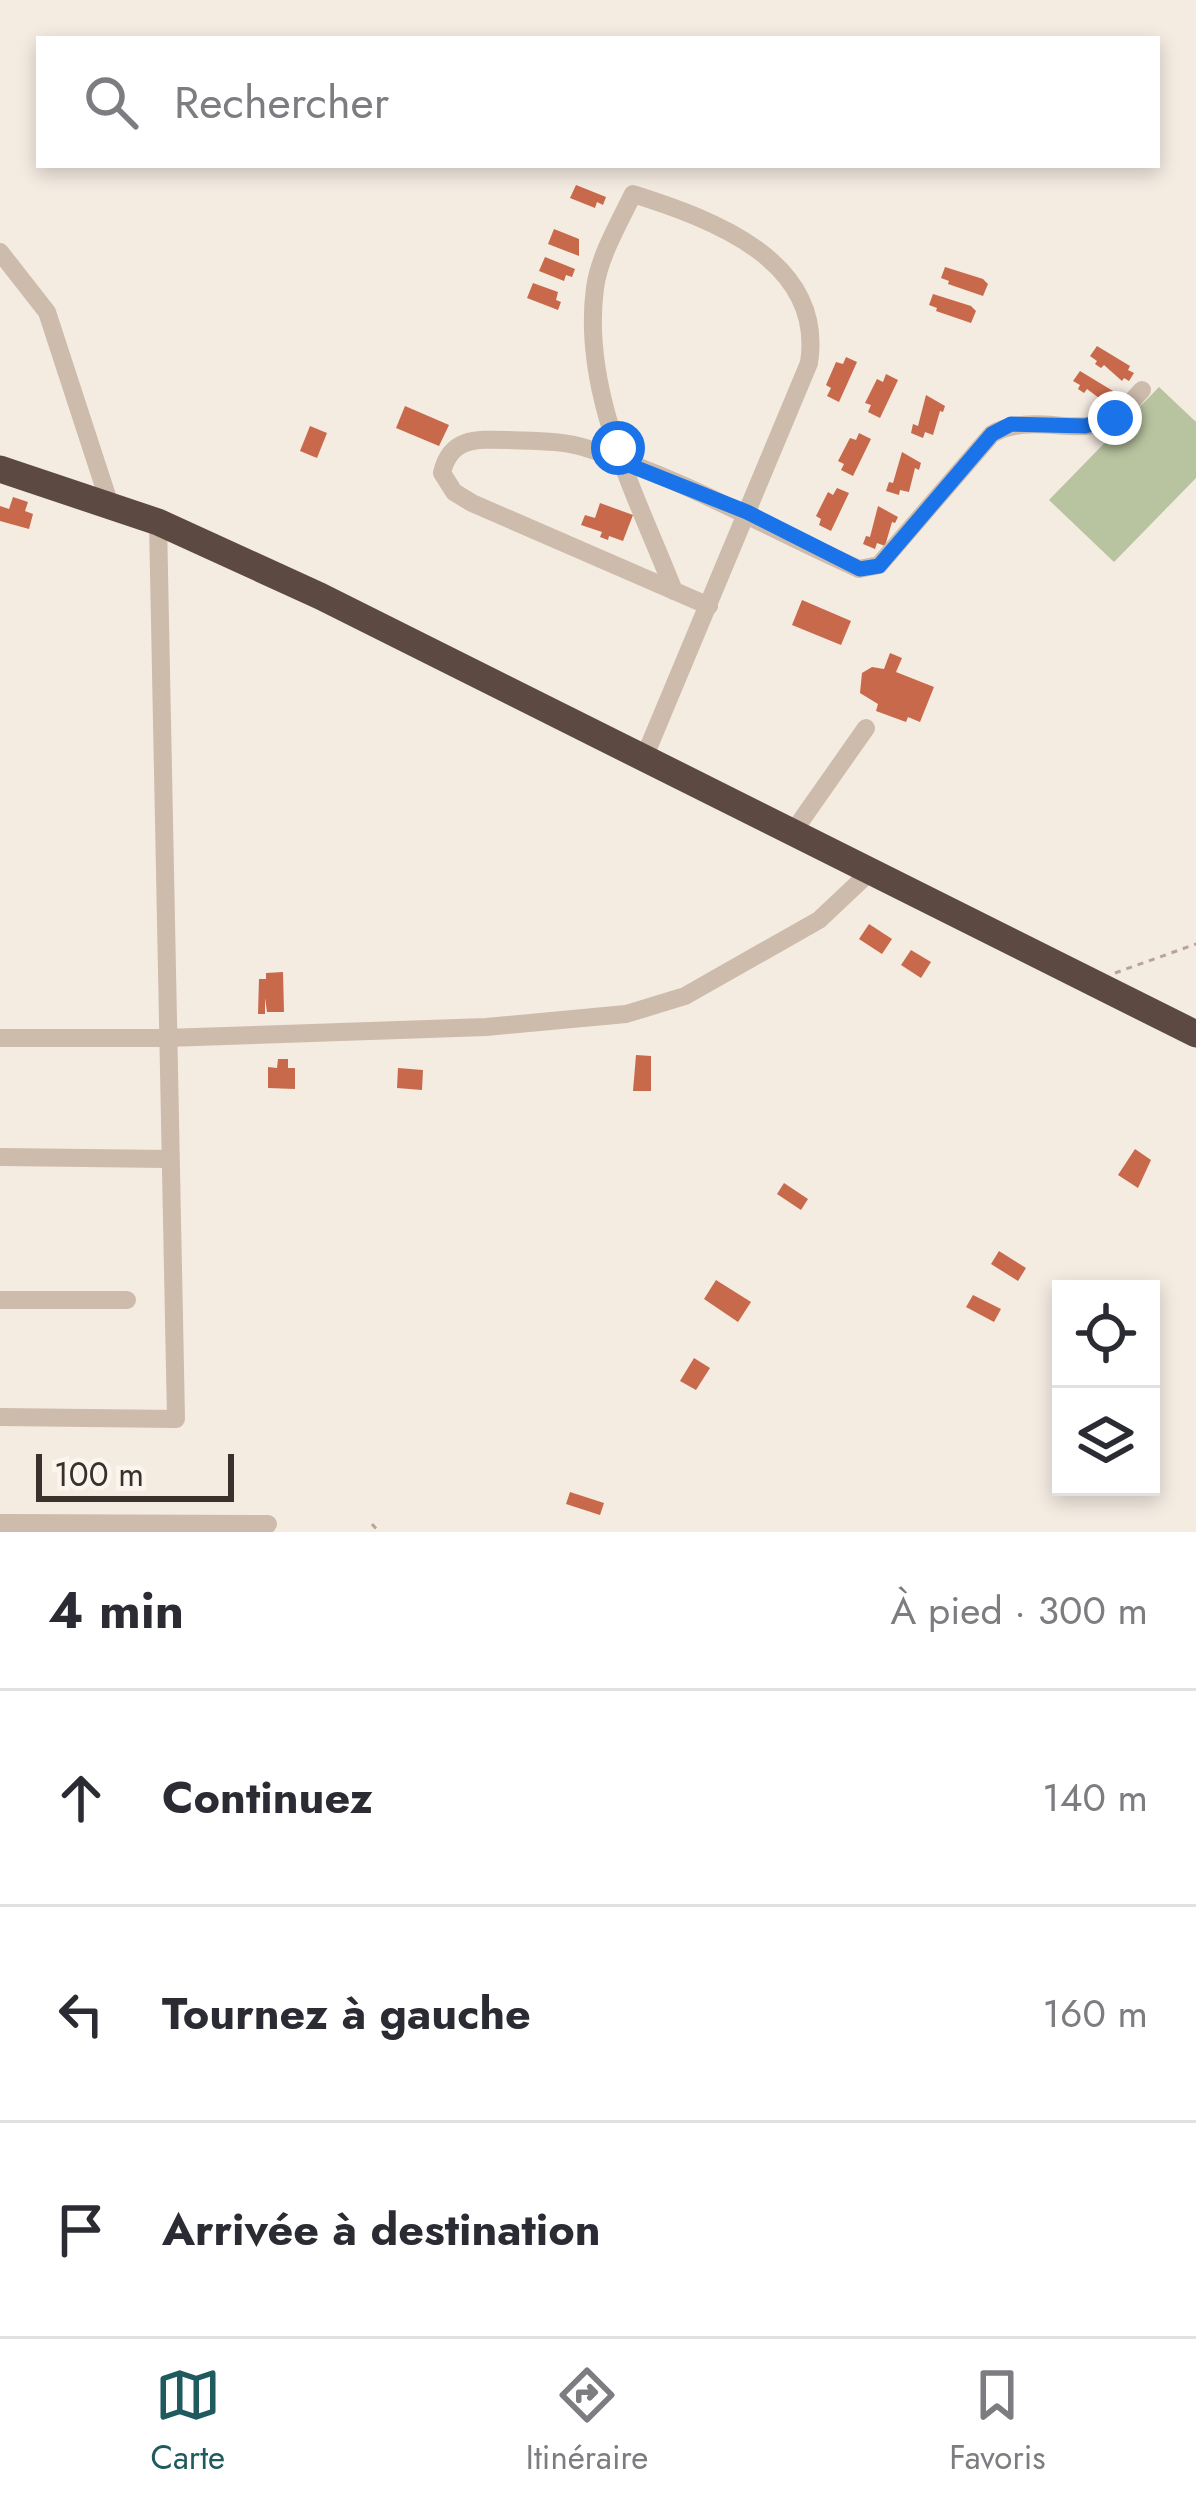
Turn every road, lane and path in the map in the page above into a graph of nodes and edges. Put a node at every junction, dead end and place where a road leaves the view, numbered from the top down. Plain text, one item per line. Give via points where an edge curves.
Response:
1 (0, 252) edge
2 (1142, 390) dead end
3 (624, 463) junction
4 (0, 469) edge
5 (110, 505) junction
6 (747, 512) junction
7 (158, 522) junction
8 (674, 591) junction
9 (709, 606) junction
10 (866, 728) dead end
11 (644, 758) junction
12 (793, 832) junction
13 (871, 871) junction
14 (1196, 944) edge
15 (1090, 981) junction
16 (1196, 1034) edge
17 (0, 1038) edge
18 (166, 1038) junction
19 (0, 1157) edge
20 (169, 1159) junction
21 (0, 1300) edge
22 (127, 1300) dead end
23 (0, 1417) edge
24 (0, 1523) edge
25 (268, 1524) dead end
26 (372, 1524) dead end
27 (379, 1532) edge

1 - 5 street via 47,312
2 - 6 street via 1115,418 1085,426 1011,424 992,434 879,566 860,569
3 - 6 street
3 - 6 street via 599,385 593,334 595,284 633,194 726,230 773,260 808,314 809,363
3 - 8 street
3 - 8 street via 546,441 488,440 455,446 442,472 472,503
4 - 5 highway
5 - 7 highway
6 - 9 street
7 - 11 highway
7 - 18 street
8 - 9 street
9 - 11 street
10 - 12 street
11 - 12 highway
12 - 13 highway
13 - 15 highway
13 - 18 street via 819,920 685,996 626,1014
14 - 15 path
15 - 16 highway
17 - 18 street
18 - 20 street
19 - 20 street
20 - 23 street via 176,1419
21 - 22 street
24 - 25 street
26 - 27 path

